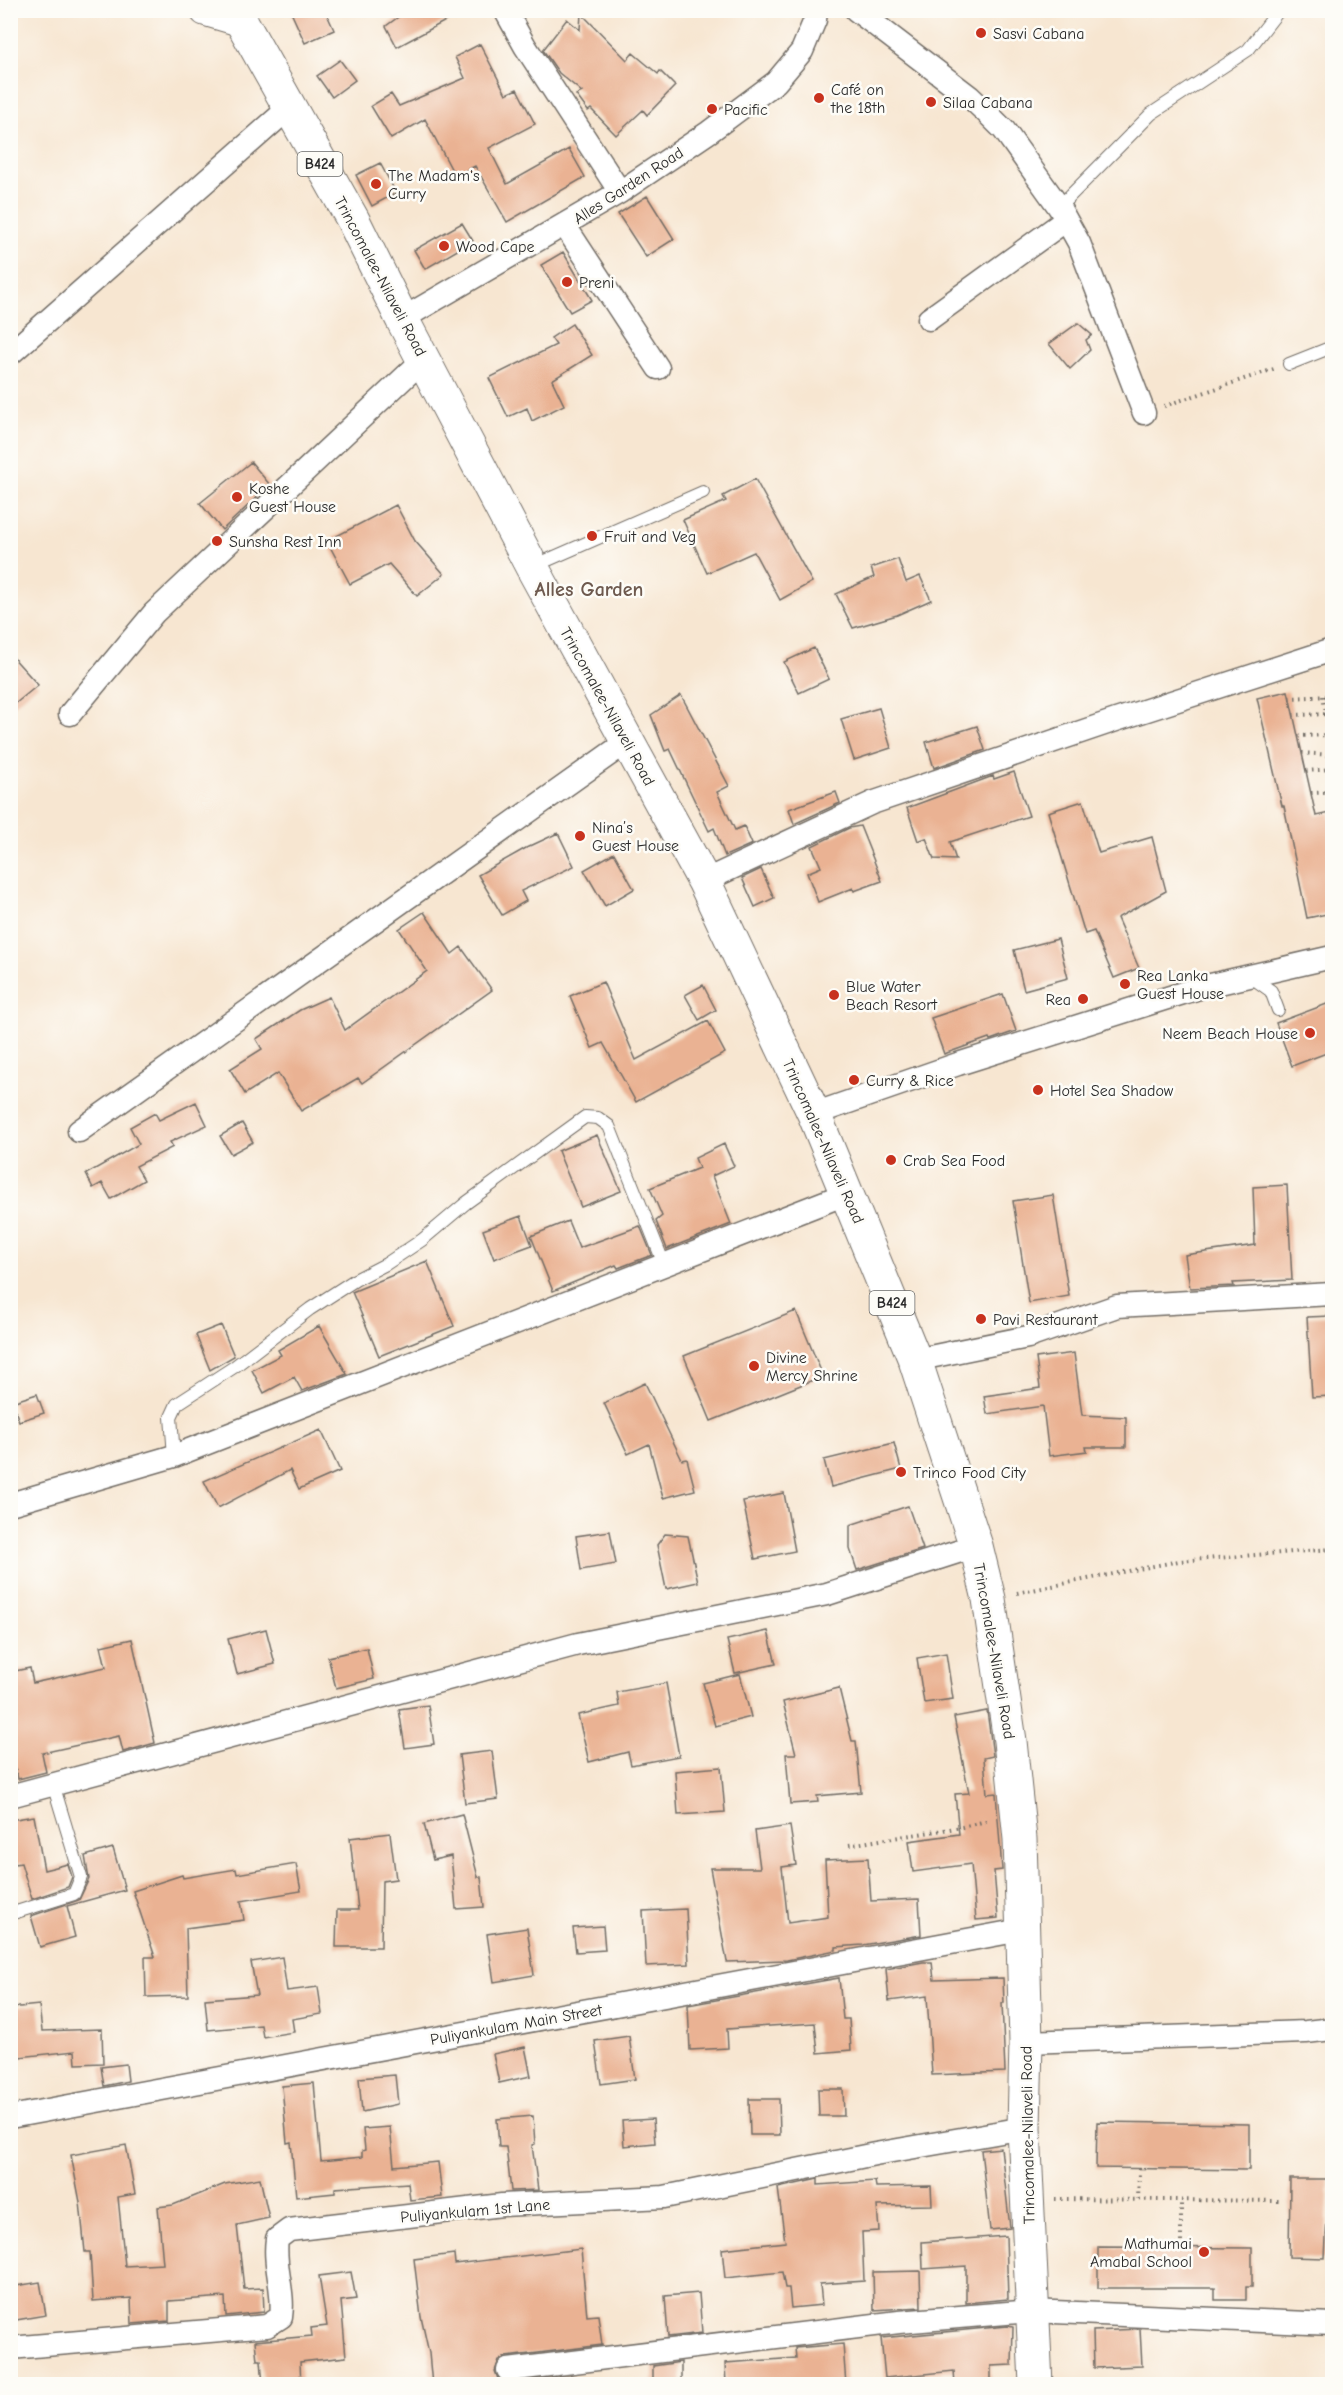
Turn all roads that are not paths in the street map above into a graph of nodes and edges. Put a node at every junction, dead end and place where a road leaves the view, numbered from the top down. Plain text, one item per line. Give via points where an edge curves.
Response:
1 (207, 10) edge
2 (505, 10) edge
3 (816, 10) edge
4 (855, 10) edge
5 (1279, 10) edge
6 (237, 15) edge
7 (289, 108) junction
8 (620, 192) junction
9 (1063, 213) junction
10 (565, 226) junction
11 (929, 319) dead end
12 (402, 320) junction
13 (1332, 347) edge
14 (10, 354) edge
15 (424, 359) junction
16 (1288, 364) road end
17 (658, 368) dead end
18 (1144, 413) road end
19 (703, 492) dead end
20 (532, 567) junction
21 (1332, 650) edge
22 (70, 714) dead end
23 (628, 741) junction
24 (704, 881) junction
25 (1332, 957) edge
26 (1249, 976) junction
27 (1278, 1010) dead end
28 (814, 1114) junction
29 (79, 1131) dead end
30 (848, 1193) junction
31 (664, 1264) junction
32 (1332, 1294) edge
33 (915, 1360) junction
34 (174, 1456) junction
35 (12, 1499) edge
36 (976, 1546) junction
37 (53, 1784) junction
38 (10, 1796) edge
39 (10, 1914) edge
40 (1021, 1930) junction
41 (1332, 2029) edge
42 (1026, 2042) junction
43 (10, 2117) edge
44 (1024, 2128) junction
45 (1031, 2311) junction
46 (1332, 2324) edge
47 (10, 2348) edge
48 (508, 2370) dead end
49 (1036, 2385) edge

1 - 6 street
2 - 8 street
3 - 8 street, Alles Garden Road via 802,51 776,82
4 - 9 street via 989,115
5 - 9 lane via 1248,50 1151,114
6 - 7 main road, Trincomalee-Nilaveli Road / B424
7 - 12 main road, Trincomalee-Nilaveli Road / B424 via 353,220
7 - 14 street
8 - 10 street, Alles Garden Road
9 - 11 street
9 - 18 street via 1079,243
10 - 12 street, Alles Garden Road
10 - 17 street
12 - 15 main road, Trincomalee-Nilaveli Road / B424
13 - 16 lane
15 - 20 main road, Trincomalee-Nilaveli Road / B424
15 - 22 street via 154,613
19 - 20 lane
20 - 23 main road, Trincomalee-Nilaveli Road / B424
21 - 24 street via 872,803
23 - 24 main road, Trincomalee-Nilaveli Road / B424
23 - 29 street
24 - 28 main road, Trincomalee-Nilaveli Road / B424
25 - 26 street
26 - 27 lane via 1271,991
26 - 28 street via 1202,987 958,1064
28 - 30 main road, Trincomalee-Nilaveli Road / B424
30 - 31 street
30 - 33 main road, Trincomalee-Nilaveli Road / B424
31 - 34 street
31 - 34 lane via 609,1126 598,1118 585,1117 422,1239 310,1309 234,1367 177,1404 171,1417
32 - 33 street via 1117,1306 1028,1337
33 - 36 main road, Trincomalee-Nilaveli Road / B424
34 - 35 street
36 - 37 street via 827,1594 578,1644
36 - 40 main road, Trincomalee-Nilaveli Road / B424 via 990,1599 1010,1741
37 - 38 street
37 - 39 lane via 81,1877 74,1894
40 - 42 main road, Trincomalee-Nilaveli Road / B424
40 - 43 street, Puliyankulam Main Street
41 - 42 street
42 - 44 main road, Trincomalee-Nilaveli Road / B424
44 - 45 main road, Trincomalee-Nilaveli Road / B424
44 - 47 street, Puliyankulam 1st Lane via 664,2197 502,2205 289,2230 277,2239 275,2255 283,2303 281,2317 267,2326
45 - 46 street
45 - 48 street via 899,2322
45 - 49 main road, Trincomalee-Nilaveli Road / B424

